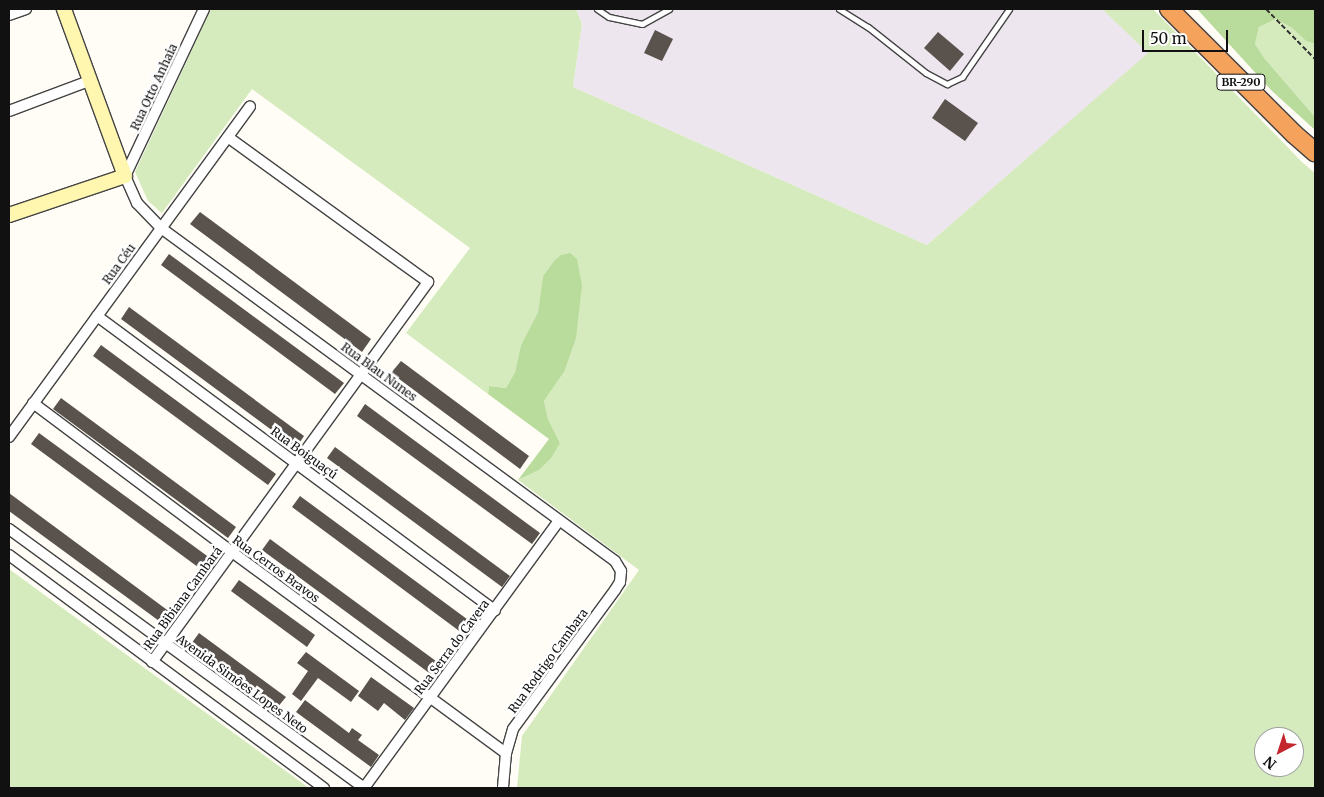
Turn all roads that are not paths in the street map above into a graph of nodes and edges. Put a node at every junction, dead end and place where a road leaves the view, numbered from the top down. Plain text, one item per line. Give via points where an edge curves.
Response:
1 (26, 9) edge
2 (64, 9) edge
3 (204, 9) edge
4 (597, 9) edge
5 (670, 9) edge
6 (839, 9) edge
7 (1009, 9) edge
8 (1169, 9) edge
9 (9, 15) edge
10 (89, 81) junction
11 (250, 106) dead end
12 (9, 111) edge
13 (228, 137) junction
14 (1315, 152) edge
15 (125, 176) junction
16 (9, 215) edge
17 (161, 228) junction
18 (97, 316) junction
19 (362, 374) junction
20 (33, 403) junction
21 (9, 437) edge
22 (297, 463) junction
23 (559, 521) junction
24 (9, 529) edge
25 (232, 552) junction
26 (9, 555) edge
27 (620, 582) joint
28 (495, 610) junction
29 (166, 644) junction
30 (152, 662) junction
31 (430, 698) junction
32 (506, 753) junction
33 (324, 788) edge
34 (364, 788) edge
35 (503, 788) edge

1 - 9 street
2 - 10 street
3 - 15 street, Rua Otto Anhaia
4 - 5 lane via 609,17 642,24
6 - 7 lane via 868,27 926,73 948,84 962,77
8 - 14 highway, BR-290
10 - 12 street
10 - 15 street
11 - 13 street, Rua Céu
13 - 17 street, Rua Céu
13 - 19 street, Rua Bibiana Cambará via 428,282
15 - 16 street
15 - 17 street, Rua Blau Nunes via 137,203
17 - 18 street, Rua Céu
17 - 19 street, Rua Blau Nunes
18 - 20 street, Rua Céu
18 - 22 street, Rua Boiguaçú
19 - 22 street, Rua Bibiana Cambará
19 - 23 street, Rua Blau Nunes
20 - 21 street, Rua Céu
20 - 25 street, Rua Cerros Bravos
22 - 25 street, Rua Bibiana Cambará
22 - 28 street, Rua Boiguaçú
23 - 27 street, Rua Blau Nunes via 615,561 621,571
23 - 28 street, Rua Serra do Cavera
24 - 29 street, Avenida Simões Lopes Neto
25 - 29 street, Rua Bibiana Cambará
25 - 31 street, Rua Cerros Bravos
26 - 30 street
27 - 32 street, Rua Rodrigo Cambara via 519,721
28 - 31 street, Rua Serra do Cavera
29 - 30 street, Rua Bibiana Cambará
29 - 34 street, Avenida Simões Lopes Neto
30 - 33 street
31 - 32 street, Rua Cerros Bravos
31 - 34 street, Rua Serra do Cavera
32 - 35 street, Rua Rodrigo Cambara

